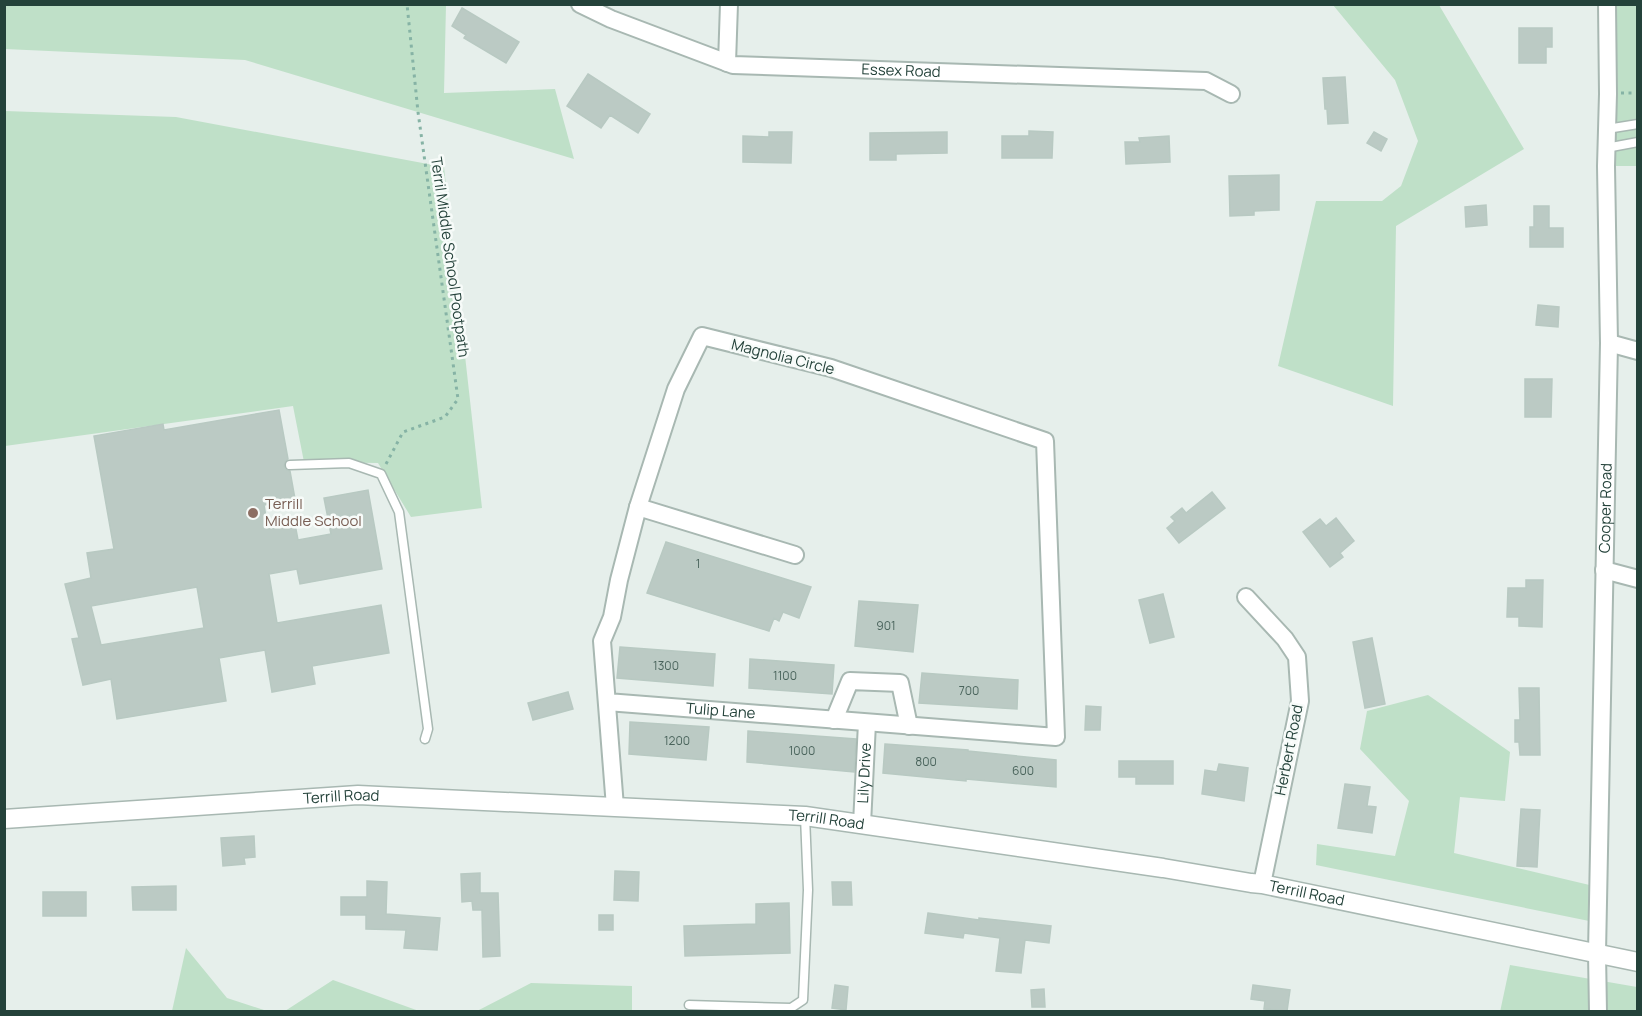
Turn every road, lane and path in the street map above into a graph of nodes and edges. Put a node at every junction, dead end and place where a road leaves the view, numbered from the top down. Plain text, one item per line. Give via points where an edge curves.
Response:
1 (407, 4) edge
2 (580, 4) edge
3 (729, 4) edge
4 (1607, 4) edge
5 (727, 63) junction
6 (1231, 94) dead end
7 (1638, 124) edge
8 (1607, 129) junction
9 (1638, 142) edge
10 (1606, 148) junction
11 (1609, 343) junction
12 (1638, 351) edge
13 (290, 465) dead end
14 (381, 474) junction
15 (638, 507) junction
16 (795, 555) dead end
17 (1604, 570) junction
18 (1638, 579) edge
19 (1246, 597) dead end
20 (607, 702) junction
21 (834, 720) junction
22 (867, 723) junction
23 (909, 726) junction
24 (1056, 737) joint
25 (425, 740) dead end
26 (615, 807) junction
27 (805, 816) junction
28 (4, 819) edge
29 (862, 824) junction
30 (1262, 884) junction
31 (1597, 953) junction
32 (1638, 962) edge
33 (689, 1005) dead end
34 (1598, 1011) edge

1 - 14 path, Terril Middle School Pootpath via 458,399 444,417 403,432
2 - 5 street, Essex Road
3 - 5 street
4 - 8 street, Cooper Road
5 - 6 street, Essex Road via 1206,81
7 - 8 lane
8 - 10 street, Cooper Road
9 - 10 lane
10 - 11 street, Cooper Road
11 - 12 street
11 - 17 street, Cooper Road
13 - 14 lane via 349,463
14 - 25 lane via 399,512 428,729
15 - 16 street
15 - 20 street, Magnolia Circle via 603,641
15 - 24 street, Magnolia Circle via 676,389 702,336 831,368 1045,441
17 - 18 street
17 - 31 street, Cooper Road
19 - 30 street, Herbert Road via 1297,657 1300,701
20 - 21 street, Tulip Lane
20 - 26 street, Magnolia Circle
21 - 22 street, Tulip Lane
21 - 23 street via 850,681 900,683
22 - 23 street, Tulip Lane
22 - 29 street, Lily Drive
23 - 24 street, Tulip Lane
26 - 27 street, Terrill Road
26 - 28 street, Terrill Road via 358,795
27 - 29 street, Terrill Road
27 - 33 lane via 808,890 803,1000 791,1008
29 - 30 street, Terrill Road
30 - 31 street, Terrill Road
31 - 32 street, Terrill Road
31 - 34 street, Cooper Road

